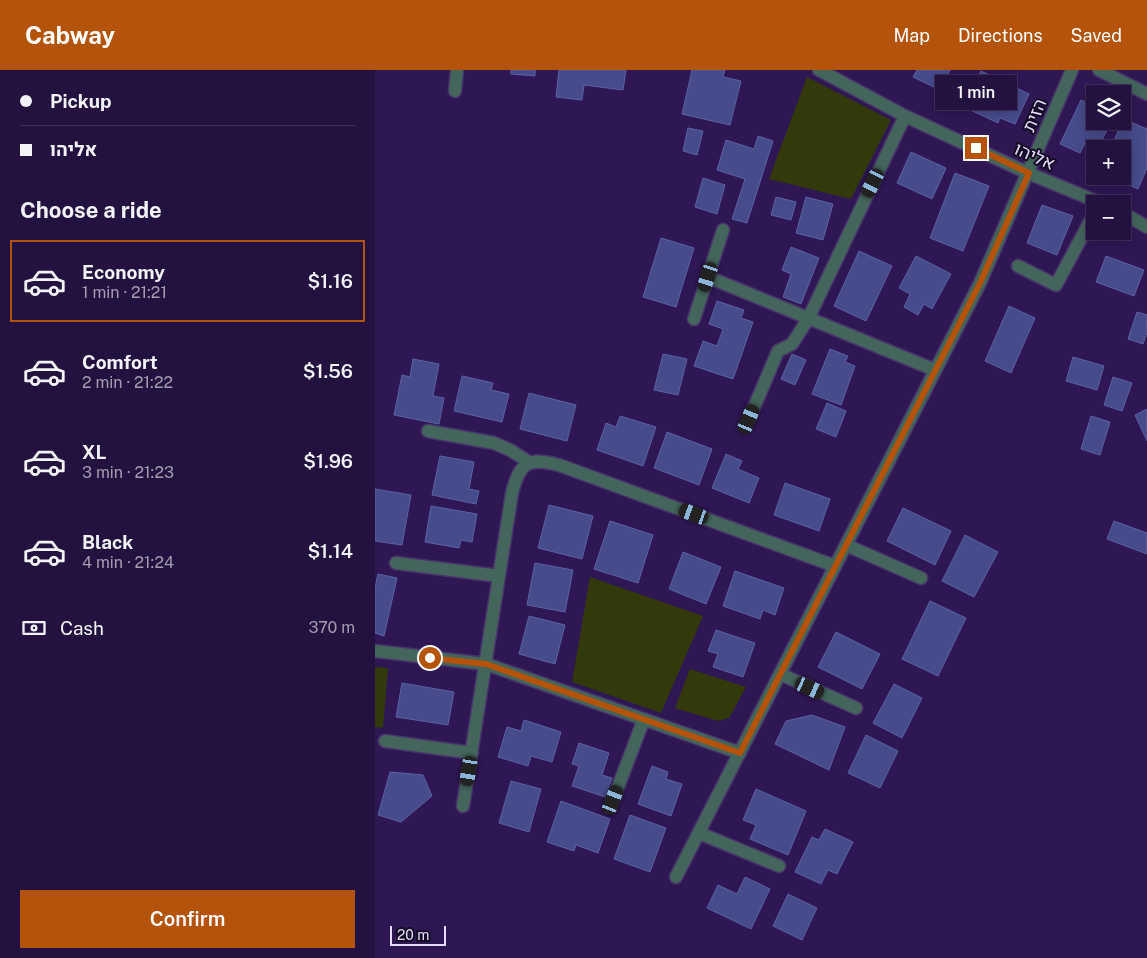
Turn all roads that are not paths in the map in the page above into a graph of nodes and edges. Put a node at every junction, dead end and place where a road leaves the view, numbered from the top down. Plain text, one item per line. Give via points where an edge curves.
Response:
1 (457, 70) edge
2 (819, 70) edge
3 (1072, 70) edge
4 (1099, 70) edge
5 (455, 91) dead end
6 (1147, 94) edge
7 (905, 116) junction
8 (1029, 173) junction
9 (1086, 199) edge
10 (1131, 218) edge
11 (1147, 227) edge
12 (1086, 229) edge
13 (723, 230) dead end
14 (1018, 266) dead end
15 (708, 277) junction
16 (694, 318) dead end
17 (808, 318) junction
18 (935, 370) junction
19 (749, 419) dead end
20 (428, 431) dead end
21 (529, 462) junction
22 (846, 545) junction
23 (396, 563) dead end
24 (835, 566) junction
25 (499, 576) junction
26 (921, 578) dead end
27 (375, 651) edge
28 (486, 664) junction
29 (780, 674) junction
30 (856, 708) dead end
31 (644, 719) junction
32 (385, 741) dead end
33 (472, 753) junction
34 (740, 753) junction
35 (613, 800) dead end
36 (463, 806) dead end
37 (699, 833) junction
38 (779, 866) dead end
39 (676, 877) dead end

1 - 5 street
2 - 7 street, אליהו
3 - 8 street, הזית
4 - 6 street
7 - 8 street, אליהו
7 - 17 street
8 - 9 street, אליהו
8 - 18 street, הזית via 980,283
10 - 11 street
12 - 14 street via 1056,285
13 - 15 street
15 - 16 street
15 - 17 street
17 - 18 street
17 - 19 street via 792,344 778,350
18 - 22 street, הזית
20 - 21 street via 494,443
21 - 24 street via 542,460 559,465
21 - 25 street via 516,477
22 - 24 street, הזית
22 - 26 street
23 - 25 street
24 - 29 street, הזית
25 - 28 street
27 - 28 street
28 - 31 street
28 - 33 street
29 - 30 street
29 - 34 street, הזית
31 - 34 street
31 - 35 street
32 - 33 street
33 - 36 street
34 - 37 street, הזית
37 - 38 street
37 - 39 street, הזית

